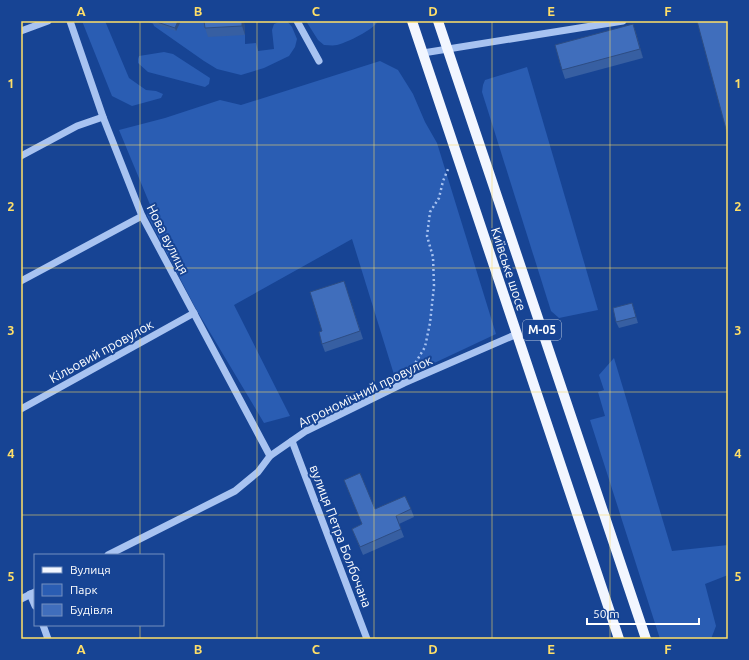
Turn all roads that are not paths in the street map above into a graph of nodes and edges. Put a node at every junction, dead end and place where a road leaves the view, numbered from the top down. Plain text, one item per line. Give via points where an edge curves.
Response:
1 (48, 21) edge
2 (70, 21) edge
3 (297, 21) edge
4 (412, 21) edge
5 (438, 21) edge
6 (623, 21) edge
7 (21, 31) edge
8 (448, 49) junction
9 (424, 53) junction
10 (319, 61) dead end
11 (103, 117) junction
12 (21, 156) edge
13 (142, 216) junction
14 (21, 281) edge
15 (194, 313) junction
16 (517, 334) junction
17 (21, 409) edge
18 (292, 441) junction
19 (270, 456) junction
20 (110, 554) edge
21 (33, 593) edge
22 (21, 599) edge
23 (43, 626) edge
24 (48, 639) edge
25 (367, 639) edge
26 (618, 639) edge
27 (646, 639) edge

1 - 7 street
2 - 11 street, Нова вулиця
3 - 10 street
4 - 9 main road, Київське шосе / М-05
5 - 8 main road, М-05
6 - 8 street
8 - 9 street
8 - 27 main road, М-05
9 - 16 main road, Київське шосе / М-05
11 - 12 street via 77,126
11 - 13 street, Нова вулиця
13 - 14 street
13 - 15 street, Нова вулиця
15 - 17 street, Кільовий провулок
15 - 19 street, Нова вулиця
16 - 18 street, Агрономічний провулок via 404,383 306,430
16 - 26 main road, Київське шосе / М-05
18 - 19 street, Агрономічний провулок
18 - 25 street, вулиця Петра Болбочана
19 - 20 street, Агрономічний провулок via 258,472 235,491
21 - 22 street
23 - 24 street

